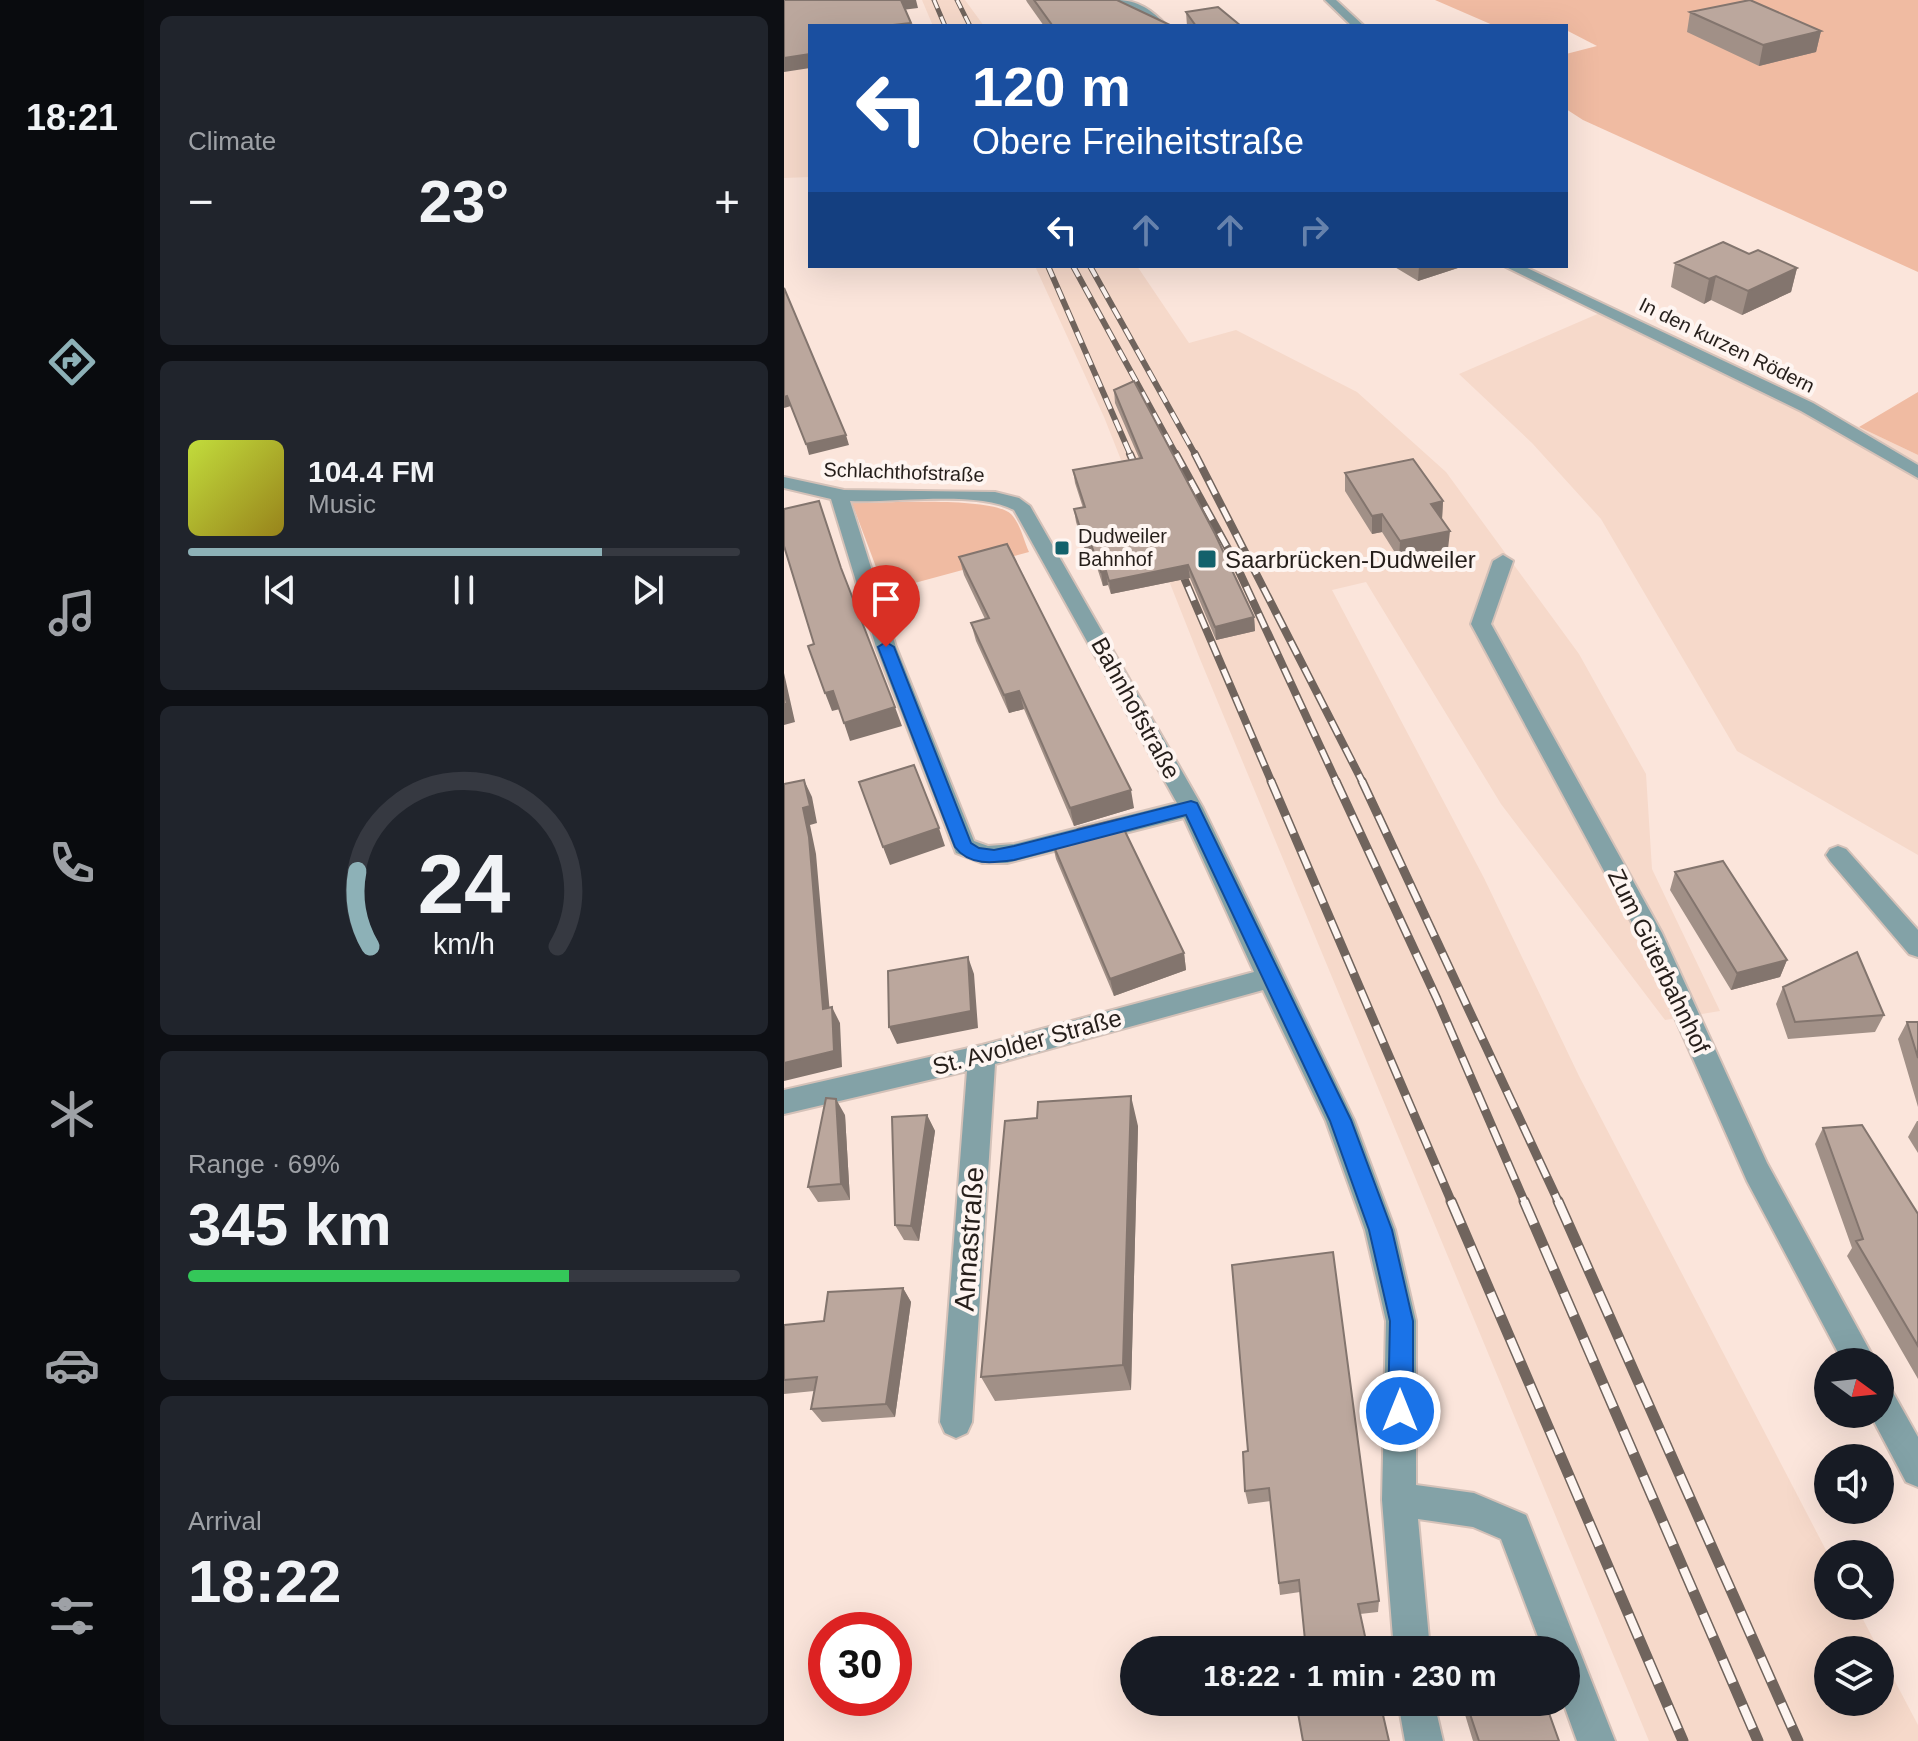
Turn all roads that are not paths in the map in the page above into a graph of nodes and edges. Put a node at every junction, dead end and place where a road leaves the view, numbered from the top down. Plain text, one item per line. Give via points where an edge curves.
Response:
1 (1121, 0) edge
2 (1330, 0) edge
3 (1141, 5) edge
4 (1159, 24) edge
5 (1356, 24) edge
6 (1515, 268) edge
7 (1918, 473) edge
8 (784, 482) edge
9 (839, 495) junction
10 (1021, 506) joint
11 (1503, 561) dead end
12 (1191, 808) junction
13 (1838, 855) dead end
14 (1918, 947) edge
15 (1270, 978) junction
16 (982, 1056) junction
17 (784, 1102) edge
18 (1852, 1348) edge
19 (956, 1422) dead end
20 (1894, 1426) edge
21 (1918, 1470) edge
22 (1399, 1500) junction
23 (1411, 1636) edge
24 (1556, 1636) edge
25 (1580, 1699) edge
26 (1419, 1716) edge
27 (1424, 1741) edge
28 (1596, 1741) edge

1 - 3 street
2 - 5 street
3 - 4 street
6 - 7 street, In den kurzen Rödern via 1807,407
8 - 9 street, Schlachthofstraße via 804,491
9 - 10 street, Schlachthofstraße via 983,496
9 - 12 street via 886,647 964,847 975,854 1014,853
10 - 12 street, Bahnhofstraße
11 - 18 street, Zum Güterbahnhof via 1481,624 1650,933 1757,1172
12 - 15 street, Bahnhofstraße
13 - 14 street
15 - 16 street, St. Avolder Straße
15 - 22 street, Bahnhofstraße via 1340,1120 1380,1230 1401,1321
16 - 17 street, St. Avolder Straße
16 - 19 street, Annastraße
20 - 21 street
22 - 23 street, Bahnhofstraße
22 - 24 street via 1474,1510 1514,1527
25 - 28 street
26 - 27 street

